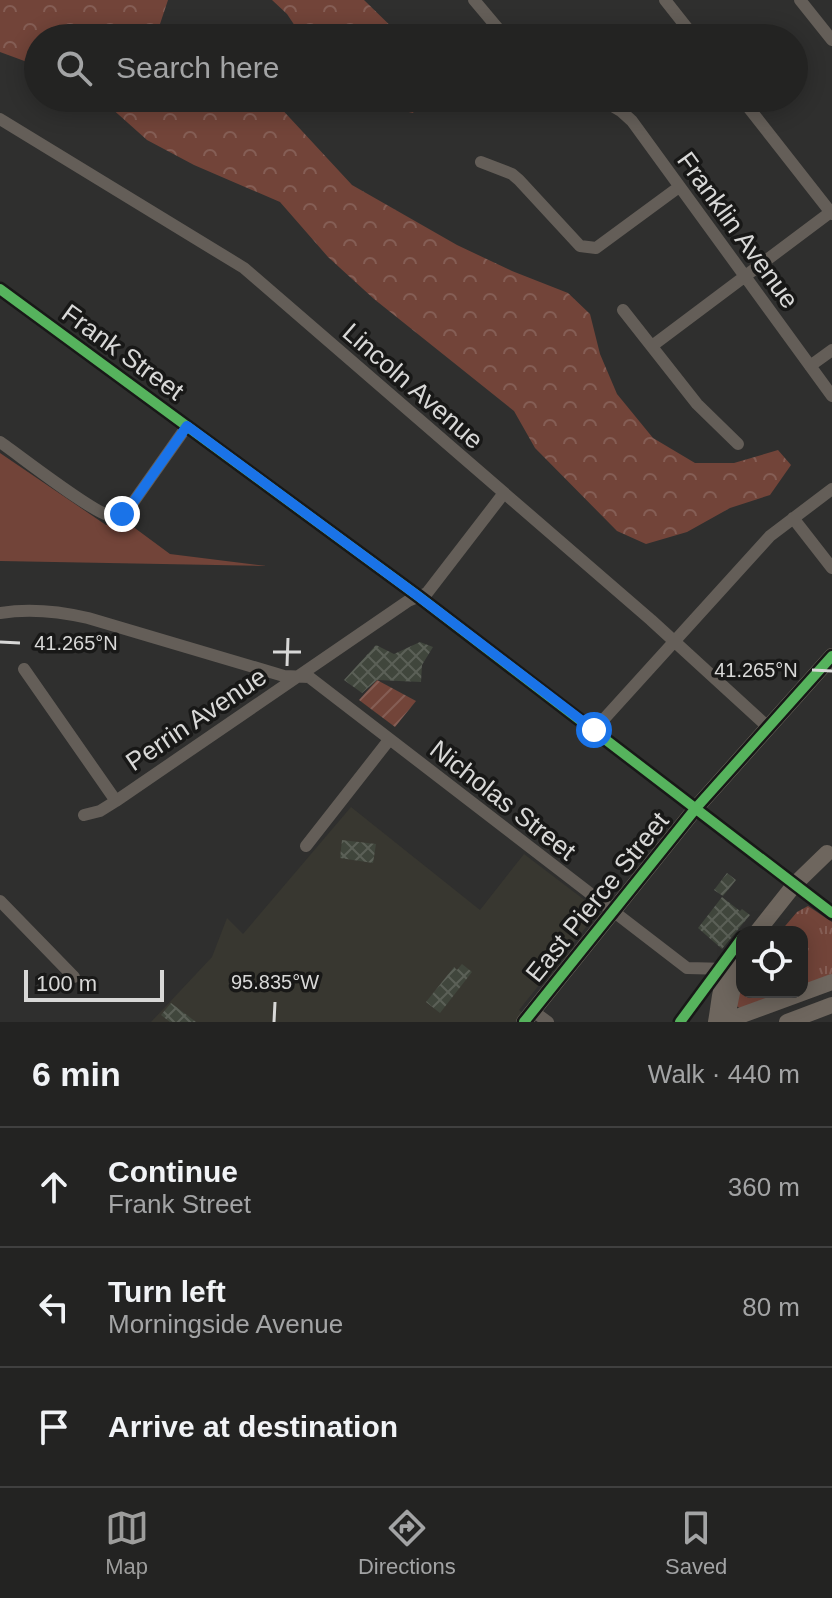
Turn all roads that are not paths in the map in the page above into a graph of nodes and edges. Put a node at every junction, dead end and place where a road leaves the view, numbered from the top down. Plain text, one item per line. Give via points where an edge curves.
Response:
1 (474, 0) edge
2 (665, 0) edge
3 (800, 0) edge
4 (494, 24) edge
5 (684, 24) edge
6 (832, 40) edge
7 (622, 112) edge
8 (752, 112) edge
9 (0, 119) edge
10 (481, 162) dead end
11 (679, 187) junction
12 (831, 212) edge
13 (744, 276) junction
14 (0, 289) edge
15 (623, 310) dead end
16 (652, 346) junction
17 (832, 350) edge
18 (810, 366) junction
19 (832, 396) edge
20 (187, 426) junction
21 (0, 442) edge
22 (738, 444) dead end
23 (832, 489) edge
24 (504, 493) junction
25 (793, 518) junction
26 (832, 568) edge
27 (418, 596) junction
28 (0, 611) edge
29 (674, 642) junction
30 (832, 656) edge
31 (24, 669) dead end
32 (297, 677) junction
33 (768, 727) junction
34 (594, 730) junction
35 (389, 740) junction
36 (116, 801) junction
37 (696, 808) junction
38 (84, 815) dead end
39 (306, 846) dead end
40 (830, 850) edge
41 (798, 887) junction
42 (0, 901) edge
43 (613, 911) junction
44 (832, 913) edge
45 (762, 926) edge
46 (774, 926) edge
47 (735, 968) edge
48 (74, 977) dead end
49 (832, 982) edge
50 (832, 1005) edge
51 (529, 1016) edge
52 (723, 1021) edge
53 (548, 1022) edge
54 (787, 1022) edge

1 - 4 street
2 - 5 street
3 - 6 street
7 - 11 street, Franklin Avenue
8 - 12 street
9 - 24 street, Lincoln Avenue via 244,268
10 - 11 street via 512,174 580,246 596,248
11 - 13 street, Franklin Avenue
12 - 13 street
13 - 16 street
13 - 18 street, Franklin Avenue
14 - 20 street, Frank Street
15 - 16 street
16 - 22 street via 697,404
17 - 18 street
18 - 19 street, Franklin Avenue
20 - 21 street via 132,504 116,516 88,505
20 - 27 street, Frank Street
23 - 25 street
24 - 27 street, Perrin Avenue via 434,586
24 - 29 street, Lincoln Avenue
25 - 26 street
25 - 29 street via 770,536
27 - 32 street, Perrin Avenue
27 - 34 street, Frank Street
28 - 32 street, Nicholas Street via 88,618
29 - 33 street, Lincoln Avenue
29 - 34 street
30 - 33 main road, East Pierce Street
31 - 36 street
32 - 35 street, Nicholas Street via 309,677
32 - 36 street, Perrin Avenue
33 - 37 main road, East Pierce Street
34 - 37 street, Frank Street
35 - 39 street
35 - 43 street, Nicholas Street
36 - 38 street, Perrin Avenue
37 - 41 street, Frank Street
37 - 43 main road, East Pierce Street
40 - 41 main road
41 - 44 street, Frank Street
41 - 45 main road
41 - 46 main road
42 - 48 street
43 - 47 street, Nicholas Street via 687,968
43 - 51 main road, East Pierce Street
47 - 52 main road
49 - 52 main road
50 - 54 main road
51 - 53 street

